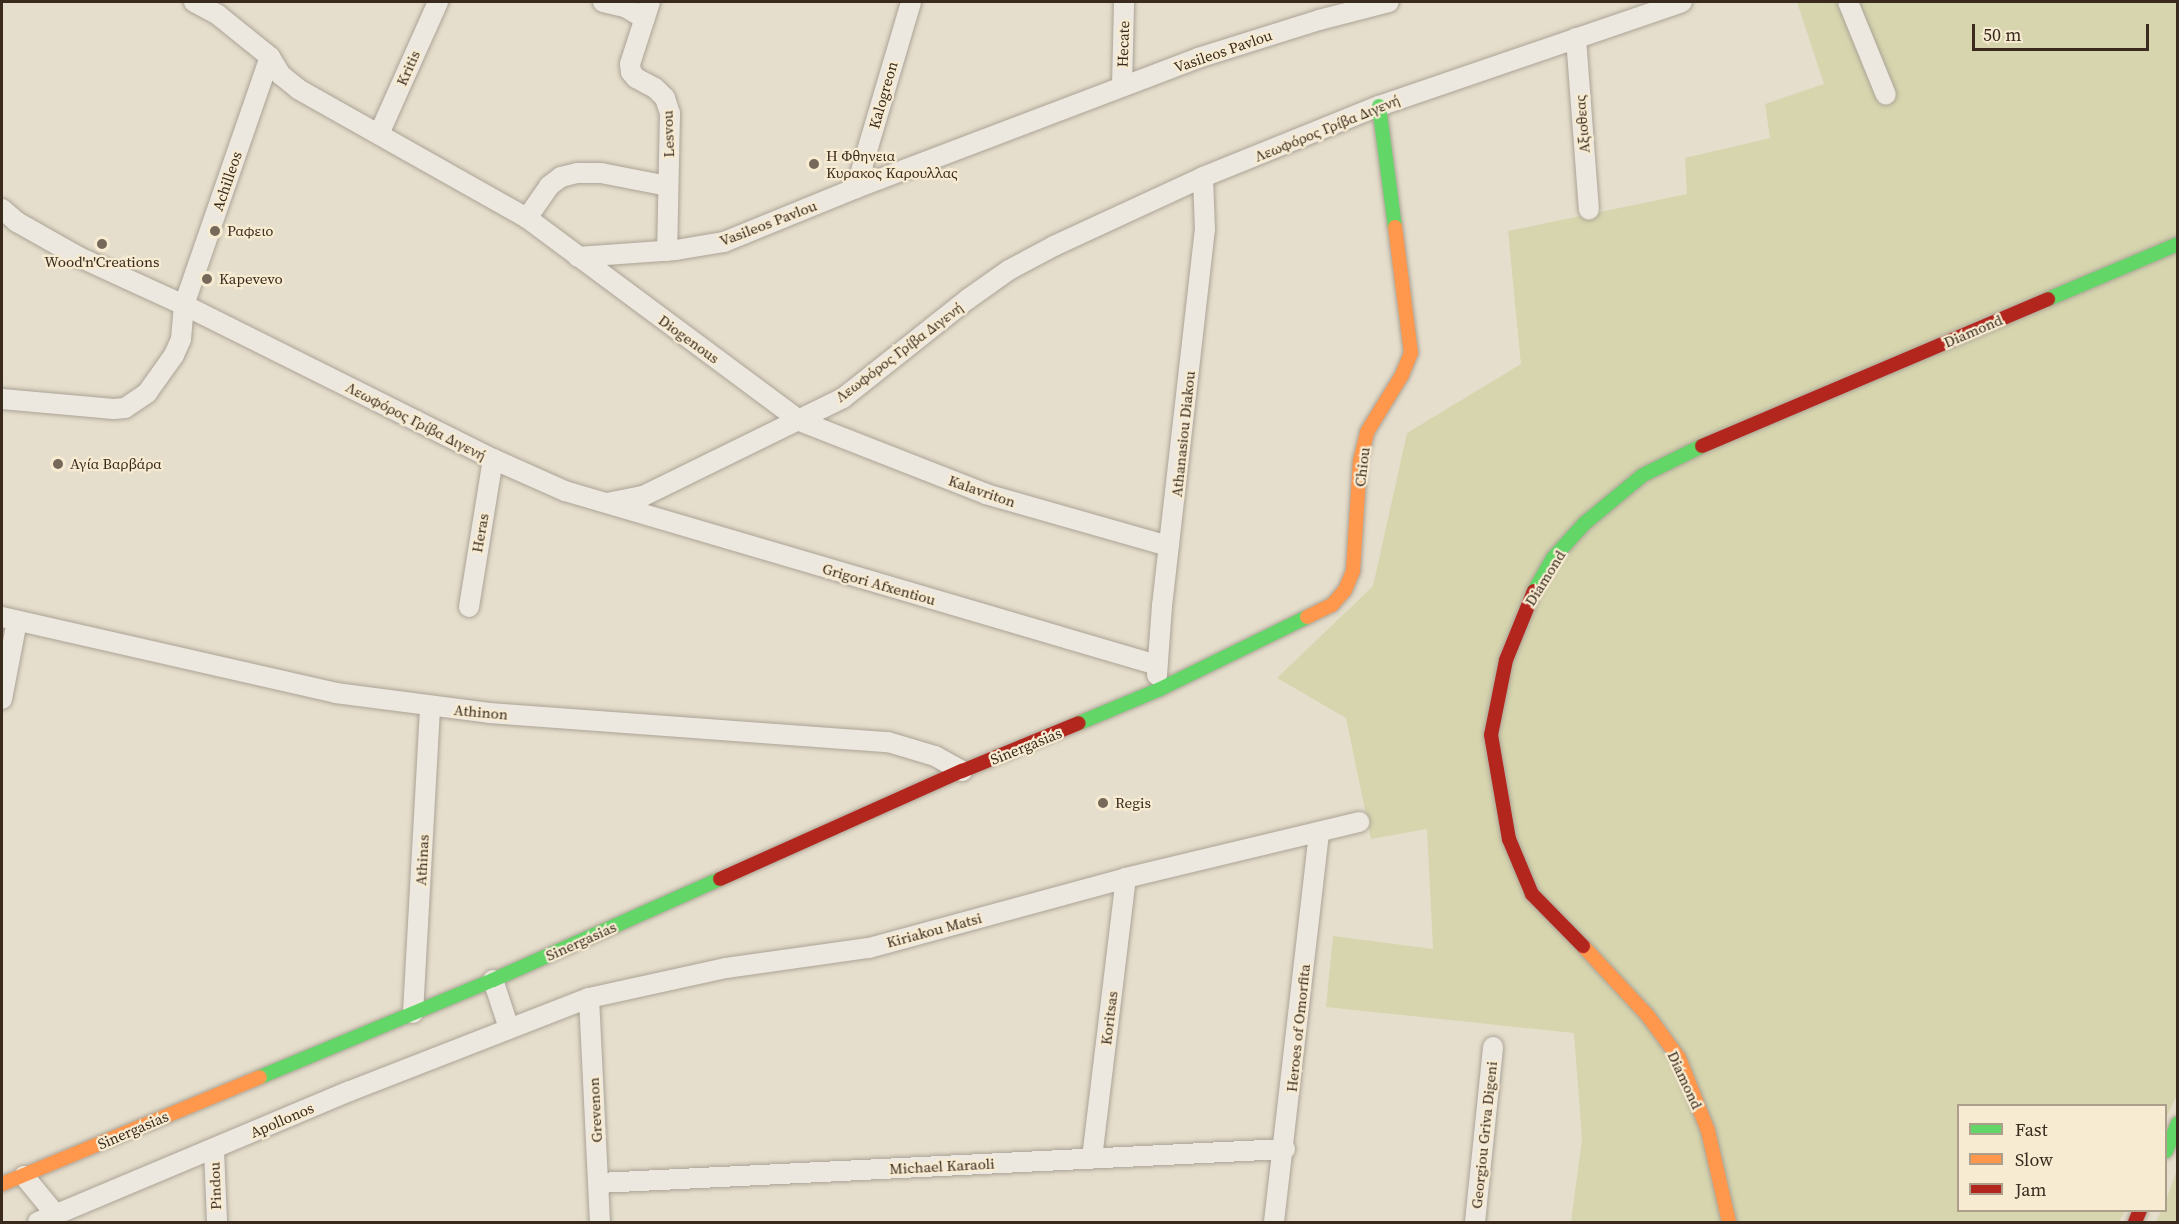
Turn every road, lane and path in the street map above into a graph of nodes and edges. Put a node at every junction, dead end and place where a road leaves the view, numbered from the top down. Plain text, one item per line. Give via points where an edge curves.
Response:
1 (194, 2) edge
2 (438, 2) edge
3 (603, 2) edge
4 (910, 2) edge
5 (1124, 2) edge
6 (1389, 2) edge
7 (1682, 2) edge
8 (1848, 2) edge
9 (648, 10) edge
10 (1576, 38) junction
11 (270, 57) junction
12 (1122, 86) junction
13 (1886, 95) dead end
14 (1379, 106) junction
15 (379, 134) junction
16 (1203, 177) junction
17 (668, 186) junction
18 (856, 189) junction
19 (2, 208) edge
20 (1589, 210) dead end
21 (527, 218) junction
22 (2178, 244) edge
23 (667, 251) junction
24 (578, 257) junction
25 (184, 305) junction
26 (2, 399) edge
27 (800, 421) junction
28 (493, 459) junction
29 (602, 503) junction
30 (1169, 546) junction
31 (469, 608) dead end
32 (9, 619) edge
33 (1157, 665) junction
34 (1158, 690) junction
35 (2, 699) edge
36 (430, 707) junction
37 (962, 771) junction
38 (1359, 822) dead end
39 (1319, 833) junction
40 (1126, 878) junction
41 (493, 980) junction
42 (589, 998) junction
43 (413, 1013) junction
44 (509, 1028) junction
45 (1493, 1047) dead end
46 (2178, 1123) edge
47 (1284, 1149) junction
48 (2167, 1149) edge
49 (213, 1150) junction
50 (1092, 1158) junction
51 (24, 1176) junction
52 (599, 1183) junction
53 (2, 1184) edge
54 (47, 1219) edge
55 (217, 1222) edge
56 (600, 1222) edge
57 (1274, 1222) edge
58 (1475, 1222) edge
59 (1729, 1222) edge

1 - 11 street via 218,15
2 - 15 street, Kritis
3 - 9 street
4 - 18 street, Kalogreon
5 - 12 street, Hecate
6 - 12 street, Vasileos Pavlou via 1254,39
7 - 10 street, Λεωφόρος Γρίβα Διγενή
8 - 13 street
9 - 17 street, Lesvou via 630,64 631,72 665,98 670,113
10 - 14 street, Λεωφόρος Γρίβα Διγενή
10 - 20 street, Αξιοθεας
11 - 15 street via 281,75 298,89
11 - 25 street, Achilleos
12 - 18 street, Vasileos Pavlou
14 - 16 street, Λεωφόρος Γρίβα Διγενή
14 - 34 street, Chiou via 1411,353 1367,432 1350,581 1332,605 1316,615
15 - 21 street
16 - 27 street, Λεωφόρος Γρίβα Διγενή via 1009,270 843,398
16 - 30 street, Athanasiou Diakou via 1205,230
17 - 21 street via 601,173 577,173 561,177 549,186
17 - 23 street, Lesvou
18 - 23 street, Vasileos Pavlou via 724,242
19 - 25 street, Λεωφόρος Γρίβα Διγενή via 17,222 79,257
21 - 24 street
22 - 59 street, Diamond via 1720,438 1642,475 1585,523 1554,558 1528,602 1506,660 1491,735 1509,839 1532,894 1619,983 1679,1058 1708,1131
23 - 24 street, Vasileos Pavlou
24 - 27 street, Diogenous
25 - 26 street, Achilleos via 181,339 174,355 137,402 114,409
25 - 28 street, Λεωφόρος Γρίβα Διγενή
27 - 29 street, Λεωφόρος Γρίβα Διγενή via 643,496
27 - 30 street, Kalavriton via 986,494
28 - 29 street, Λεωφόρος Γρίβα Διγενή via 564,491
28 - 31 street, Heras
29 - 33 street, Grigori Afxentiou
30 - 33 street, Athanasiou Diakou
32 - 35 street
32 - 36 street, Athinon via 336,693
33 - 34 street, Athanasiou Diakou
34 - 37 street, Sinergasias
36 - 37 street, Athinon via 888,742 916,748
36 - 43 street, Athinas
37 - 41 street, Sinergasias
38 - 39 street, Kiriakou Matsi
39 - 40 street, Kiriakou Matsi
39 - 47 street, Heroes of Omorfita
40 - 42 street, Kiriakou Matsi via 869,948 726,968
40 - 50 street, Koritsas
41 - 43 street, Sinergasias
41 - 44 street
42 - 44 street, Kiriakou Matsi
42 - 52 street, Grevenon
43 - 51 street, Sinergasias
44 - 49 street, Apollonos
45 - 58 street, Georgiou Griva Digeni
46 - 48 street
47 - 50 street, Michael Karaoli
47 - 57 street, Heroes of Omorfita
49 - 54 street, Apollonos
49 - 55 street, Pindou
50 - 52 street, Michael Karaoli
51 - 53 street, Sinergasias
51 - 54 street, Apollonos
52 - 56 street, Grevenon

